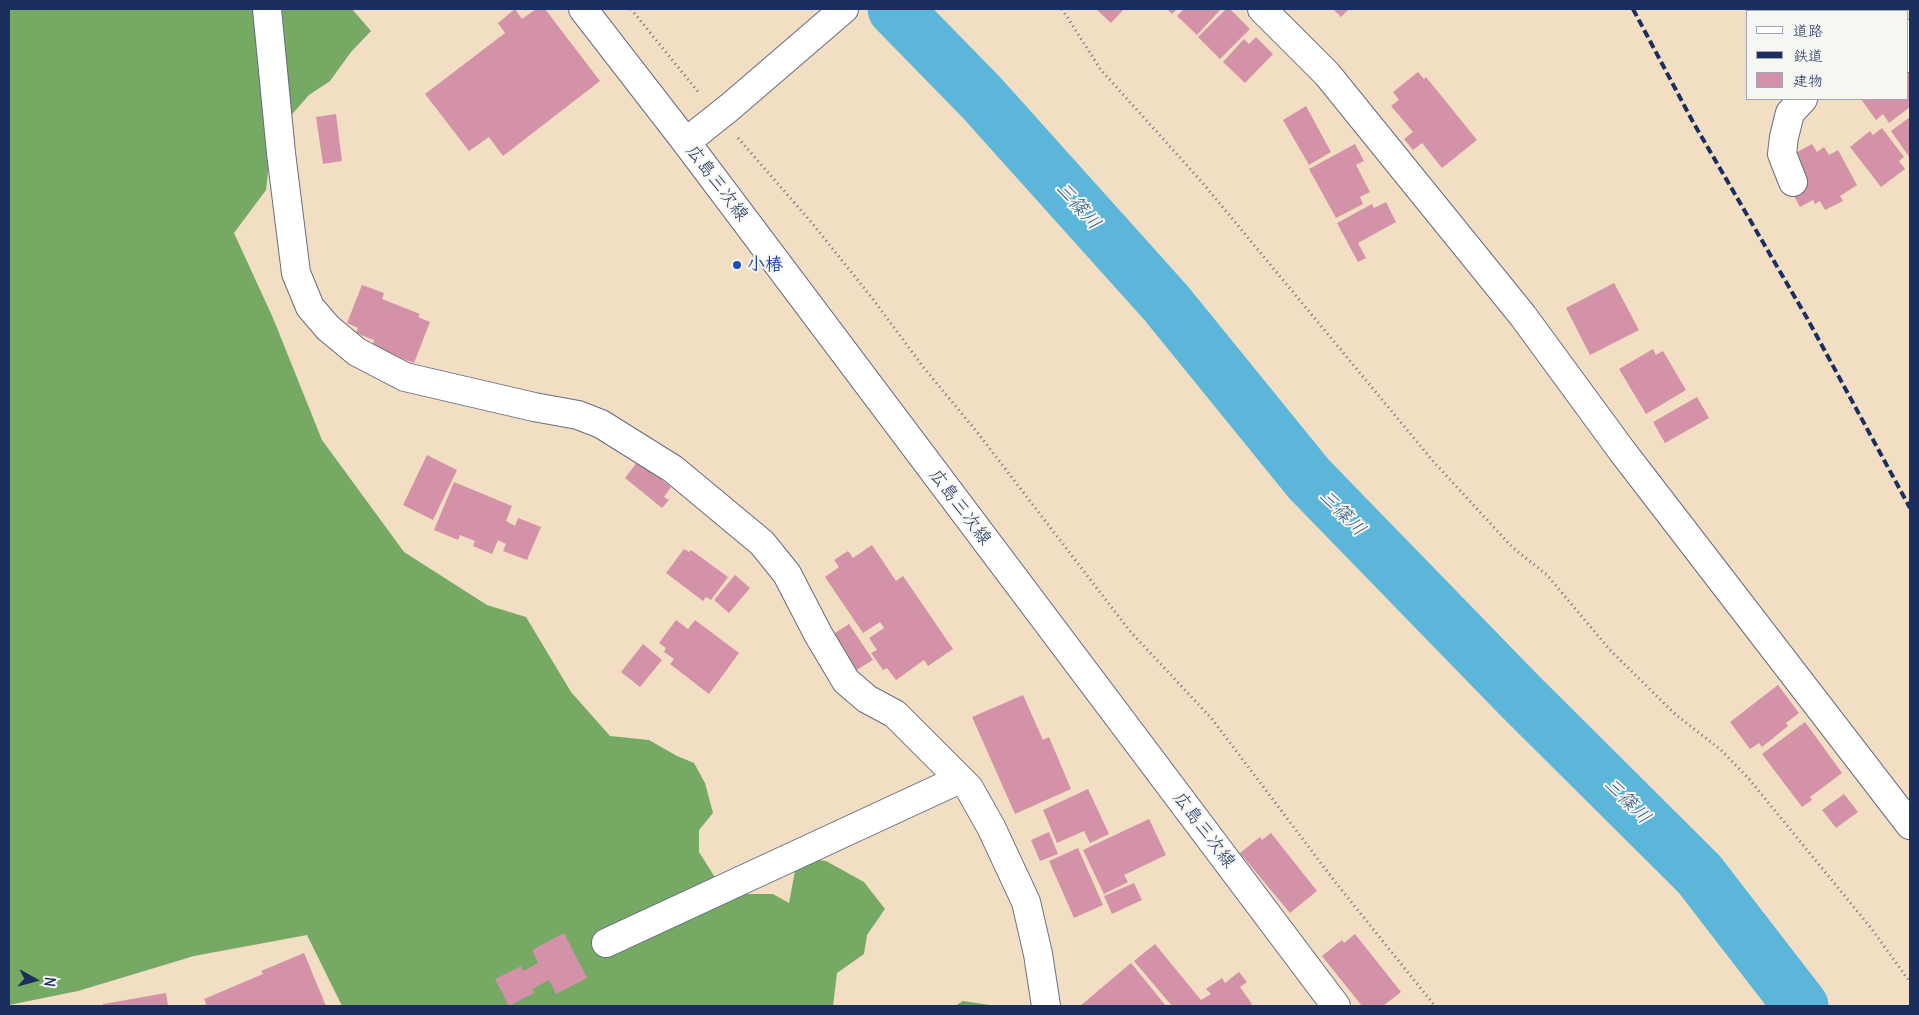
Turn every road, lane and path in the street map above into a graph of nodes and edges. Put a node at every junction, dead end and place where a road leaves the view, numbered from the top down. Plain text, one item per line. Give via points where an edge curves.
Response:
1 (267, 9) edge
2 (583, 9) edge
3 (631, 9) edge
4 (844, 9) edge
5 (1062, 9) edge
6 (1262, 9) edge
7 (1802, 100) edge
8 (724, 111) junction
9 (686, 142) junction
10 (1793, 182) dead end
11 (960, 779) junction
12 (1910, 825) edge
13 (606, 943) dead end
14 (1910, 982) edge
15 (1046, 1006) edge
16 (1336, 1006) edge
17 (1435, 1006) edge

1 - 11 street via 296,273 310,307 328,328 358,352 405,377 578,415 601,424 673,469 762,543 787,574 846,681 867,699 894,714
2 - 9 street, 広島三次線
3 - 8 path via 681,72
4 - 8 street
5 - 14 path via 1101,70 1201,181 1432,460 1512,547 1547,575 1610,650 1675,714 1721,750 1749,779
6 - 12 street via 1327,74 1523,316 1622,451
7 - 10 street via 1790,113 1782,154
8 - 9 street
8 - 17 path via 1129,630 1212,719 1330,875
9 - 16 street, 広島三次線
11 - 13 street
11 - 15 street via 969,788 991,827 1026,902

